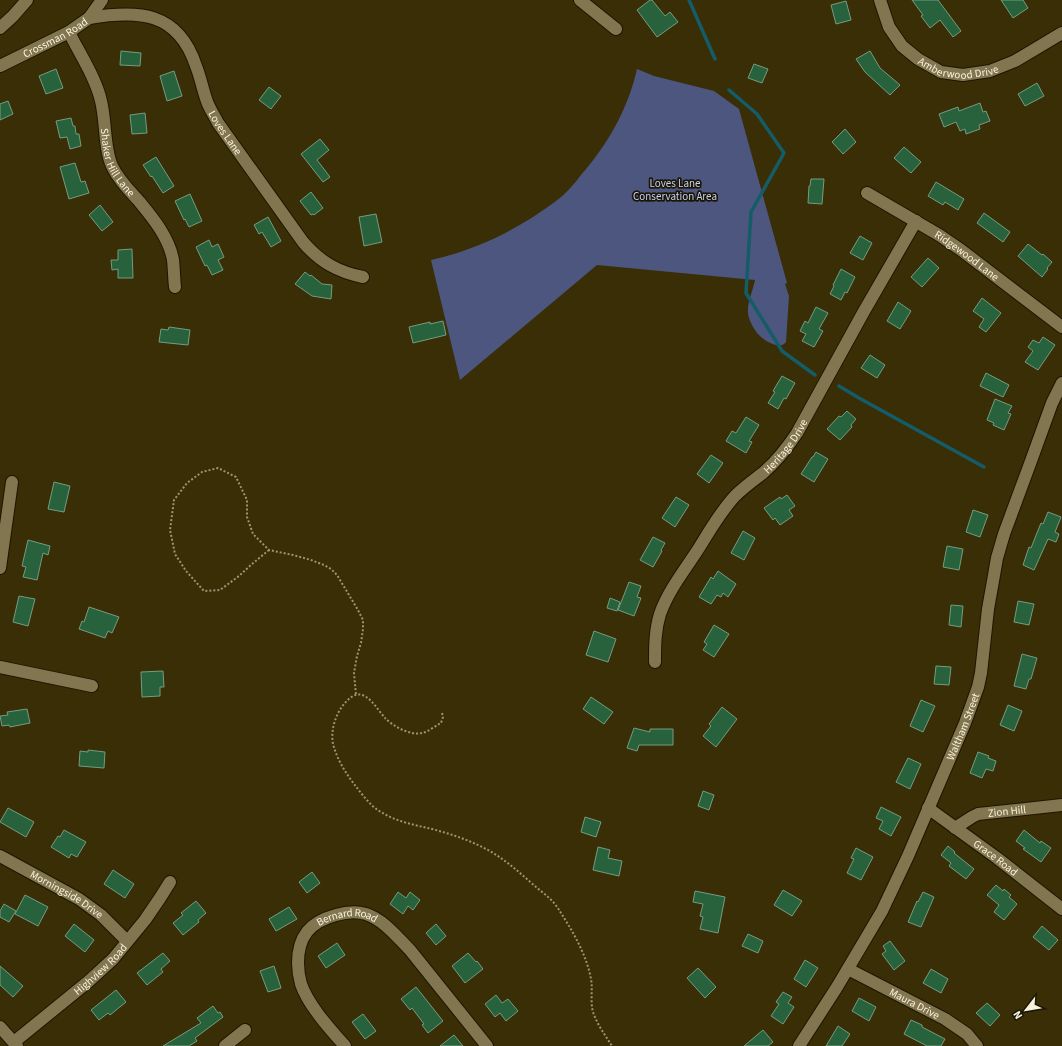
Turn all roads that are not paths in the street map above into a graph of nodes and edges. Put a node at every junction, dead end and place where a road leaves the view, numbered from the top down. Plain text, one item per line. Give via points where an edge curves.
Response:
1 (26, 0) edge
2 (102, 0) edge
3 (580, 0) edge
4 (880, 0) edge
5 (89, 18) junction
6 (0, 28) edge
7 (616, 28) dead end
8 (68, 32) junction
9 (1062, 33) edge
10 (0, 66) edge
11 (867, 193) dead end
12 (916, 222) junction
13 (363, 277) dead end
14 (175, 287) dead end
15 (1062, 327) edge
16 (1062, 383) edge
17 (12, 482) dead end
18 (0, 568) edge
19 (654, 662) dead end
20 (0, 667) edge
21 (92, 686) dead end
22 (1062, 804) edge
23 (928, 808) junction
24 (955, 828) junction
25 (0, 856) edge
26 (170, 882) dead end
27 (1062, 909) edge
28 (128, 941) junction
29 (848, 969) junction
30 (0, 1027) edge
31 (245, 1030) dead end
32 (15, 1044) edge
33 (225, 1046) edge
34 (344, 1046) edge
35 (487, 1046) edge
36 (799, 1046) edge
37 (976, 1046) edge

1 - 6 street
2 - 5 street, Crossman Road
3 - 7 street
4 - 9 street, Amberwood Drive via 889,27 902,46 940,72 962,75 990,71 1015,61
5 - 8 street, Crossman Road
5 - 13 street, Loves Lane via 120,14 146,16 174,28 187,44 197,66 208,104 218,123 303,242 331,267
8 - 10 street, Crossman Road
8 - 14 street, Shaker Hill Lane via 99,94 111,164 119,179 164,234 173,260
11 - 12 street, Ridgewood Lane
12 - 15 street, Ridgewood Lane via 962,250
12 - 19 street, Heritage Drive via 793,439 775,462 728,504 671,591 661,610 656,629
16 - 23 street, Waltham Street via 1052,403 997,558 978,687
17 - 18 street
20 - 21 street
22 - 24 street, Zion Hill via 978,814
23 - 24 street, Grace Road
23 - 29 street, Waltham Street via 882,911
24 - 27 street, Grace Road
25 - 28 street, Morningside Drive via 85,903
26 - 28 street, Highview Road
28 - 32 street, Highview Road via 103,968
29 - 36 street, Waltham Street
29 - 37 street, Maura Drive via 945,1019 966,1034
30 - 32 street
31 - 33 street
34 - 35 street, Bernard Road via 306,995 299,976 298,957 300,943 309,929 329,917 353,912 365,914 383,924 410,950

